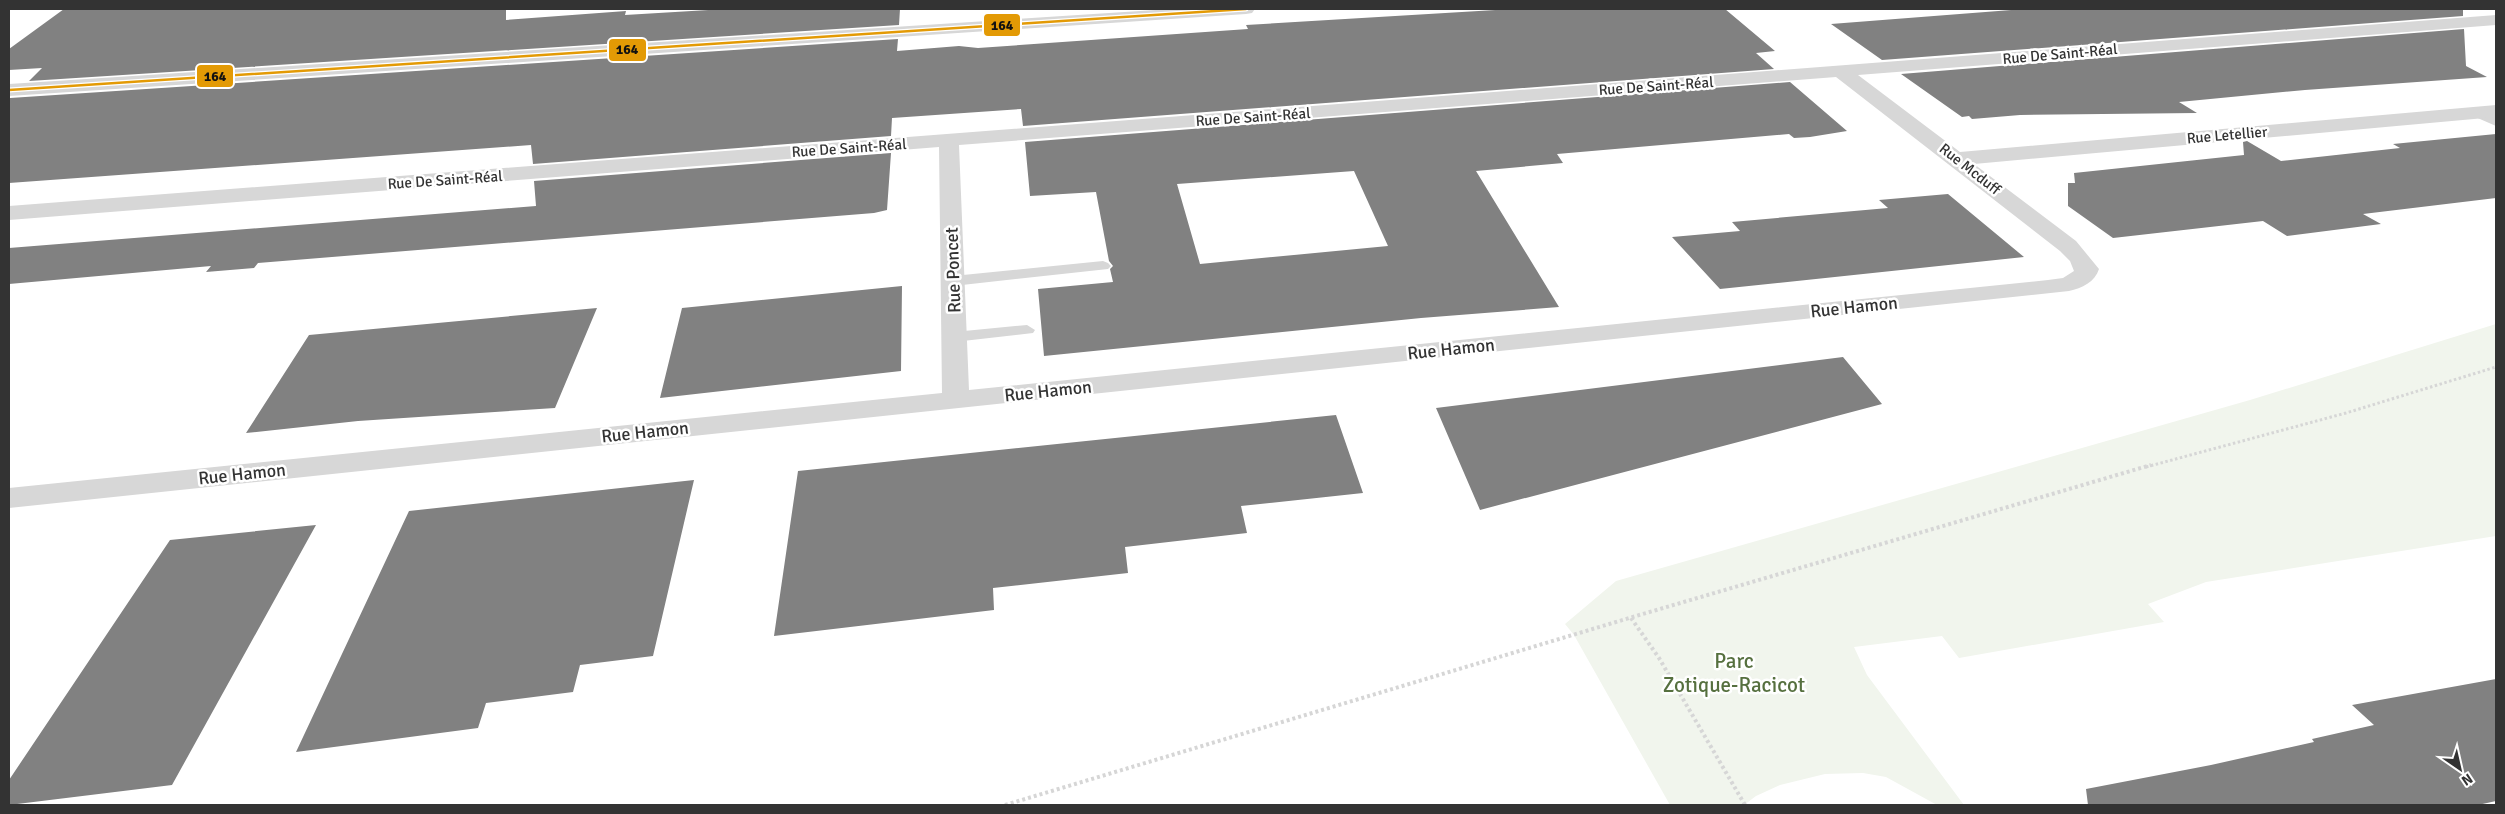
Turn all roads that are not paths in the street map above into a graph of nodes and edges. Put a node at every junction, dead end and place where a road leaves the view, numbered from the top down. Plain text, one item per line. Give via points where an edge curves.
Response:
1 (948, 9) edge
2 (1246, 9) edge
3 (1207, 10) edge
4 (2496, 20) edge
5 (948, 29) junction
6 (1842, 72) junction
7 (9, 90) edge
8 (2487, 112) edge
9 (2496, 122) edge
10 (949, 141) junction
11 (1958, 159) junction
12 (9, 214) edge
13 (1103, 266) dead end
14 (2085, 275) joint
15 (953, 281) junction
16 (1027, 330) dead end
17 (954, 338) junction
18 (956, 400) junction
19 (9, 498) edge

1 - 5 street
2 - 3 street
3 - 5 street
4 - 6 street, Rue De Saint-Réal
5 - 7 street
6 - 10 street, Rue De Saint-Réal
6 - 11 street, Rue Mcduff
8 - 9 lane
8 - 11 street, Rue Letellier
10 - 12 street, Rue De Saint-Réal
10 - 15 street, Rue Poncet
11 - 14 street, Rue Mcduff via 2068,246 2085,264
13 - 15 lane
14 - 18 street, Rue Hamon via 2070,284 2048,287
15 - 17 street, Rue Poncet
16 - 17 lane
17 - 18 street, Rue Poncet
18 - 19 street, Rue Hamon

